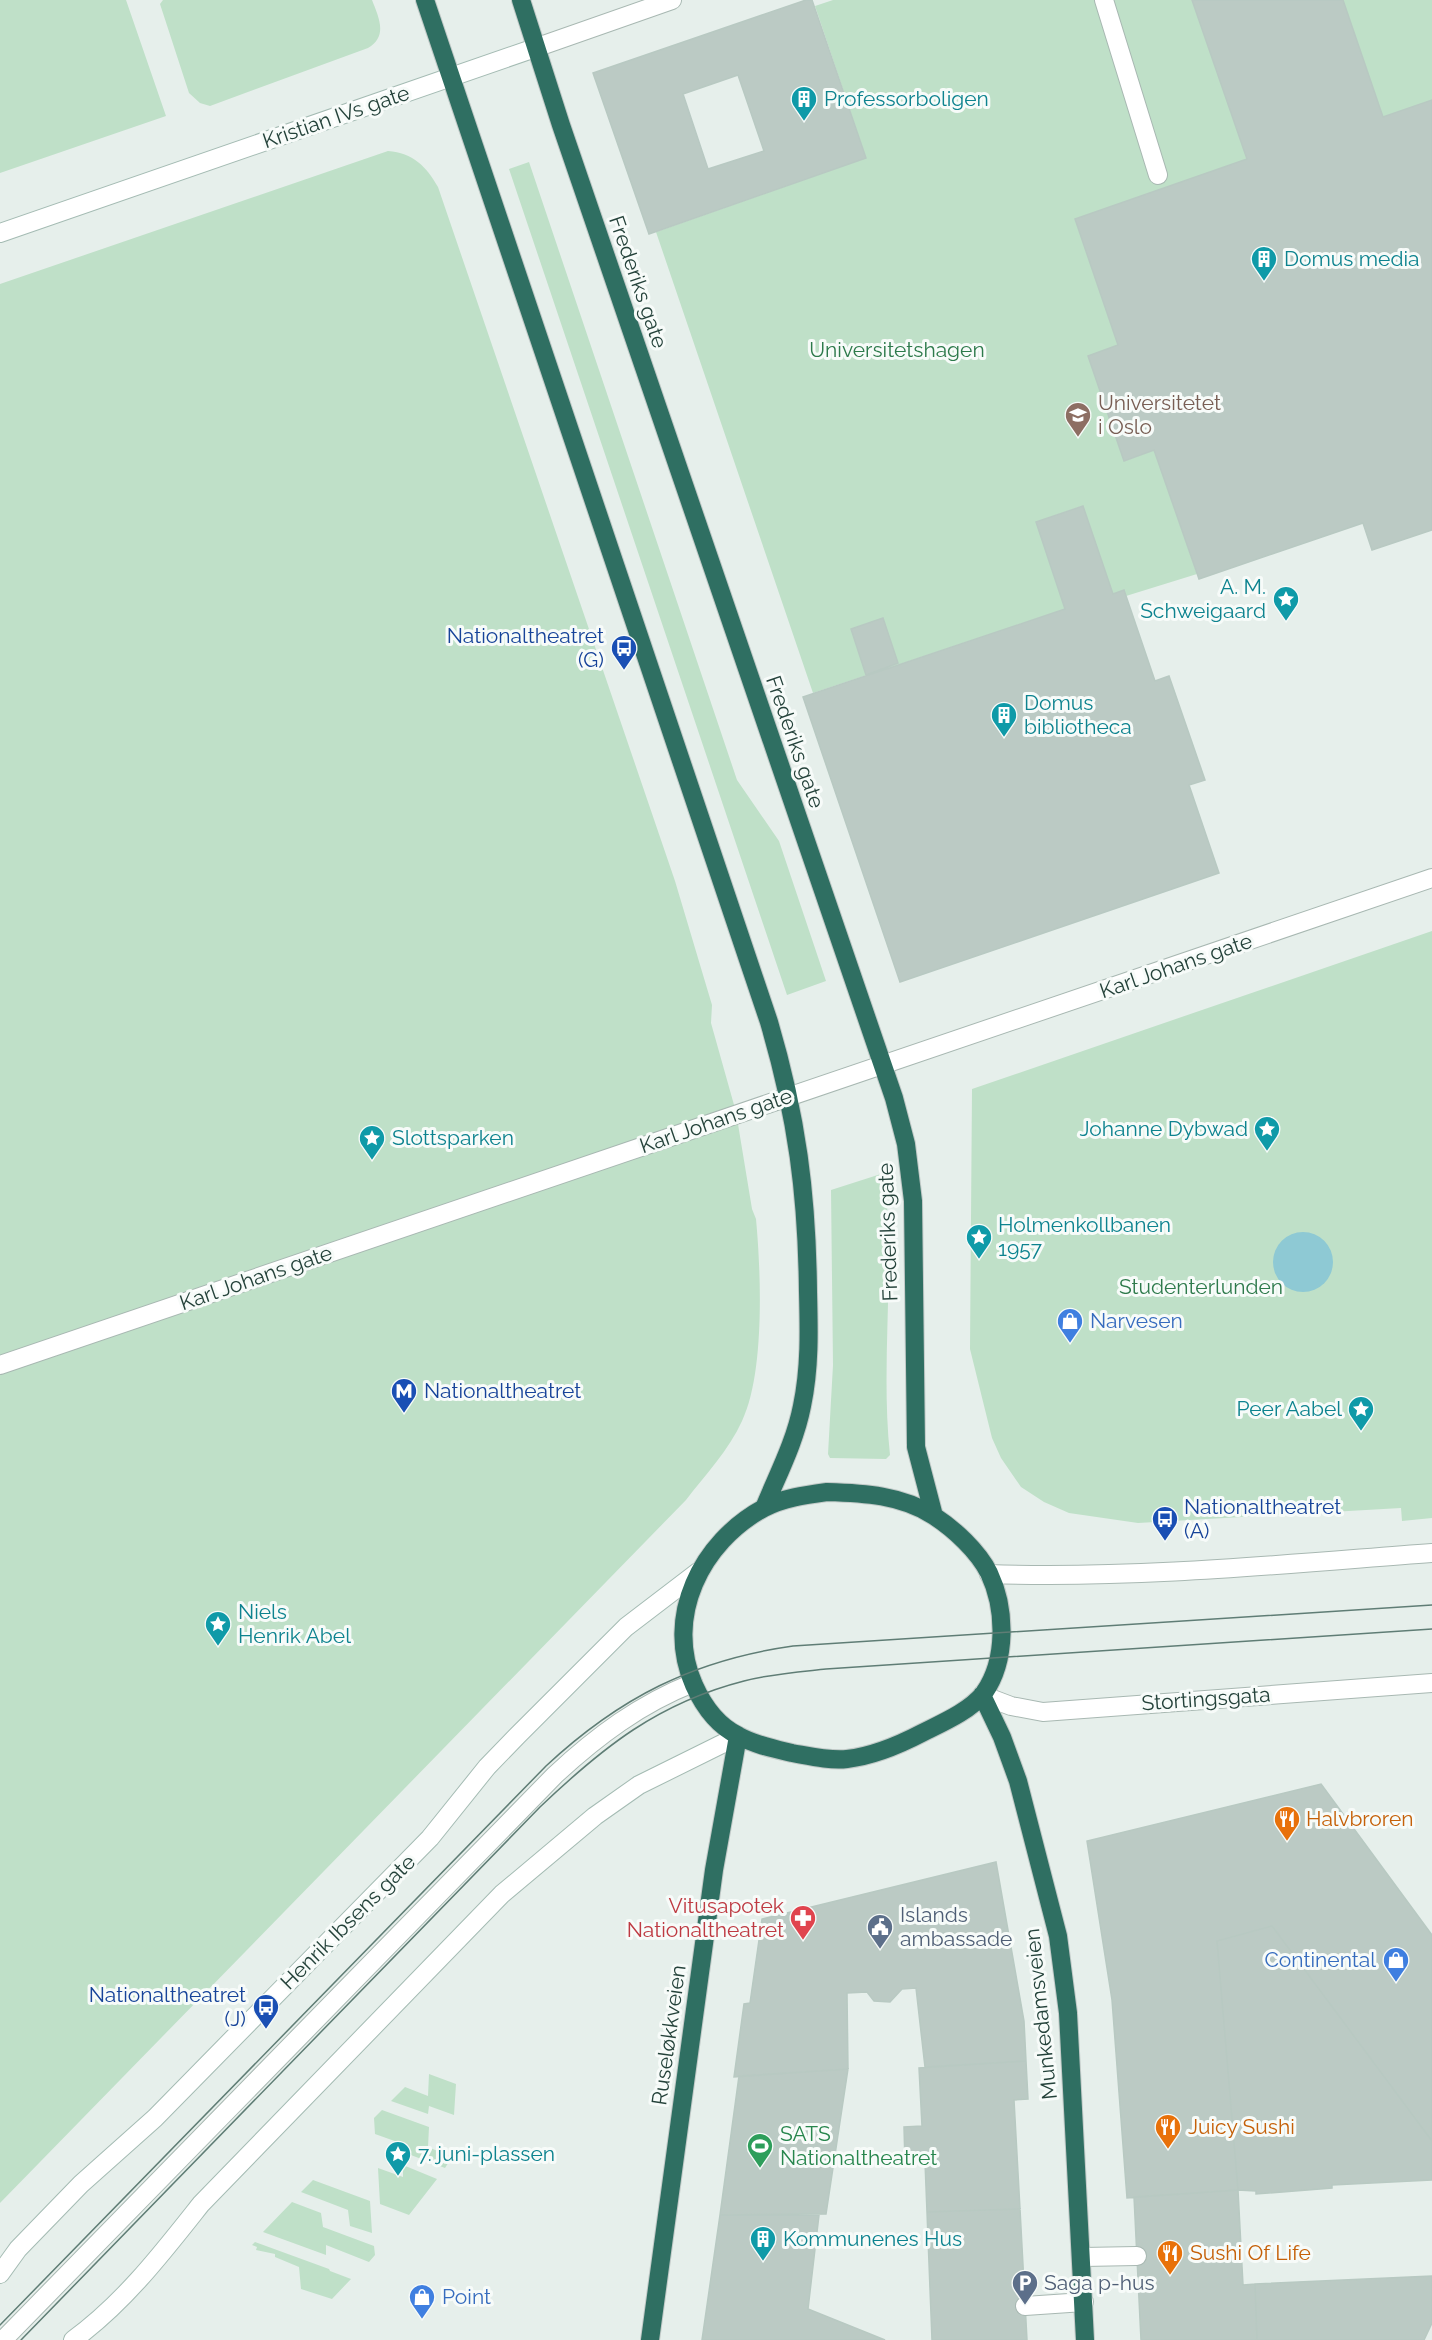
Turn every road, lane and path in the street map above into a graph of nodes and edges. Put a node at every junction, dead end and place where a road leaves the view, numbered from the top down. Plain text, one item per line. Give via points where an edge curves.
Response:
1 (425, 0) edge
2 (520, 0) edge
3 (672, 0) edge
4 (1104, 0) edge
5 (535, 48) junction
6 (450, 77) junction
7 (1158, 176) dead end
8 (0, 233) edge
9 (1432, 878) edge
10 (884, 1065) junction
11 (789, 1096) junction
12 (0, 1365) edge
13 (764, 1508) junction
14 (934, 1516) junction
15 (1432, 1553) edge
16 (698, 1572) junction
17 (989, 1574) junction
18 (693, 1683) junction
19 (1432, 1683) edge
20 (982, 1695) junction
21 (738, 1736) junction
22 (1137, 2256) dead end
23 (1083, 2257) junction
24 (0, 2274) edge
25 (1084, 2302) junction
26 (1025, 2306) dead end
27 (3, 2340) edge
28 (73, 2340) edge
29 (651, 2340) edge
30 (1085, 2340) edge

1 - 6 highway
2 - 5 highway, Frederiks gate
3 - 5 street, Kristian IVs gate
4 - 7 street
5 - 6 street, Kristian IVs gate
5 - 10 highway, Frederiks gate
6 - 8 street, Kristian IVs gate
6 - 11 highway via 769,1022
9 - 10 street, Karl Johans gate
10 - 11 street, Karl Johans gate
10 - 14 highway, Frederiks gate via 909,1161 916,1447
11 - 12 street, Karl Johans gate
11 - 13 highway via 806,1198 809,1360 792,1442
13 - 14 highway via 794,1497 858,1493 898,1499
13 - 16 highway via 727,1538
14 - 17 highway via 976,1553
15 - 17 street via 1130,1572
16 - 18 highway via 684,1611 682,1634
16 - 24 street, Henrik Ibsens gate via 626,1627 534,1719 487,1767 430,1838 155,2118 81,2184 18,2249
17 - 20 highway via 1000,1611 1000,1658
18 - 21 highway via 708,1709
18 - 27 street via 663,1695 622,1720 555,1775
19 - 20 street, Stortingsgata via 1043,1712
20 - 21 highway via 957,1714 903,1743 847,1759 776,1750
20 - 23 highway, Munkedamsveien via 1018,1781 1058,1936 1068,2013
21 - 28 street via 639,1785 586,1822 502,1893 201,2204 136,2282 94,2325
21 - 29 highway, Ruseløkkveien via 714,1870
22 - 23 street
23 - 25 highway, Munkedamsveien
25 - 26 street
25 - 30 highway, Munkedamsveien

